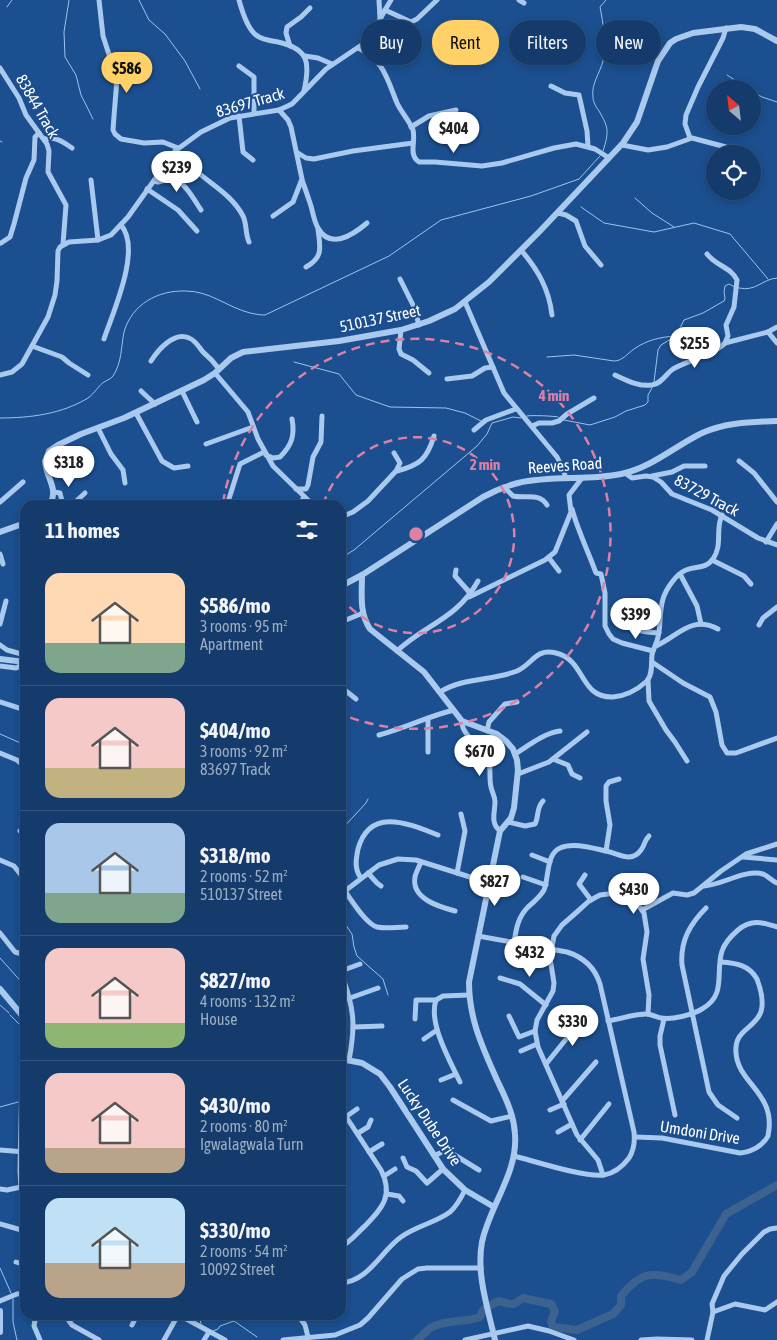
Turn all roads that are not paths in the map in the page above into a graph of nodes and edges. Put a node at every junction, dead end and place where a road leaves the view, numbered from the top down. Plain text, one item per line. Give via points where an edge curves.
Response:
1 (99, 0) edge
2 (239, 0) edge
3 (379, 0) edge
4 (391, 0) edge
5 (437, 0) edge
6 (310, 8) dead end
7 (385, 10) junction
8 (380, 18) junction
9 (726, 28) junction
10 (777, 40) edge
11 (290, 46) junction
12 (358, 48) junction
13 (305, 56) junction
14 (332, 64) junction
15 (239, 66) dead end
16 (0, 68) edge
17 (551, 86) dead end
18 (304, 92) junction
19 (279, 110) junction
20 (456, 110) dead end
21 (254, 113) junction
22 (239, 116) junction
23 (411, 127) junction
24 (39, 133) junction
25 (690, 138) junction
26 (44, 139) junction
27 (413, 143) junction
28 (622, 145) junction
29 (720, 145) edge
30 (588, 146) junction
31 (72, 148) dead end
32 (177, 149) junction
33 (298, 153) junction
34 (609, 158) junction
35 (254, 160) dead end
36 (302, 179) junction
37 (91, 180) dead end
38 (154, 181) junction
39 (148, 190) junction
40 (201, 210) dead end
41 (558, 213) junction
42 (273, 216) dead end
43 (366, 223) dead end
44 (121, 225) junction
45 (318, 228) junction
46 (197, 231) dead end
47 (98, 240) junction
48 (249, 242) dead end
49 (1, 243) edge
50 (63, 244) junction
51 (520, 250) junction
52 (707, 254) dead end
53 (600, 265) dead end
54 (306, 267) dead end
55 (400, 279) dead end
56 (465, 302) junction
57 (552, 315) dead end
58 (418, 325) junction
59 (777, 327) edge
60 (401, 330) junction
61 (768, 332) junction
62 (104, 339) dead end
63 (725, 343) junction
64 (777, 343) edge
65 (32, 346) junction
66 (152, 361) dead end
67 (493, 366) junction
68 (217, 371) junction
69 (429, 372) dead end
70 (0, 375) edge
71 (88, 375) dead end
72 (615, 375) dead end
73 (447, 379) dead end
74 (141, 391) dead end
75 (182, 391) junction
76 (594, 398) dead end
77 (154, 404) junction
78 (516, 409) junction
79 (136, 413) junction
80 (322, 416) dead end
81 (292, 419) dead end
82 (777, 421) edge
83 (197, 422) dead end
84 (532, 426) junction
85 (254, 427) junction
86 (98, 428) junction
87 (474, 430) dead end
88 (434, 436) dead end
89 (206, 444) dead end
90 (265, 453) junction
91 (394, 453) dead end
92 (740, 461) dead end
93 (188, 466) dead end
94 (705, 466) dead end
95 (396, 471) junction
96 (626, 473) junction
97 (651, 476) junction
98 (566, 478) junction
99 (582, 478) junction
100 (23, 482) dead end
101 (125, 483) dead end
102 (504, 487) junction
103 (296, 489) junction
104 (54, 492) junction
105 (84, 493) dead end
106 (304, 497) junction
107 (52, 500) edge
108 (62, 500) edge
109 (77, 500) edge
110 (229, 500) edge
111 (302, 500) edge
112 (307, 500) edge
113 (0, 502) edge
114 (777, 502) edge
115 (546, 505) dead end
116 (572, 509) junction
117 (346, 514) edge
118 (722, 515) junction
119 (20, 524) edge
120 (777, 524) edge
121 (0, 532) edge
122 (766, 542) junction
123 (777, 546) edge
124 (0, 554) edge
125 (549, 558) junction
126 (712, 560) junction
127 (3, 564) dead end
128 (456, 570) dead end
129 (559, 571) dead end
130 (680, 574) junction
131 (362, 575) junction
132 (478, 581) dead end
133 (346, 583) edge
134 (751, 584) dead end
135 (470, 596) junction
136 (6, 601) dead end
137 (777, 607) edge
138 (363, 613) junction
139 (346, 620) edge
140 (622, 622) dead end
141 (0, 624) edge
142 (701, 624) junction
143 (760, 625) dead end
144 (718, 629) dead end
145 (659, 633) junction
146 (0, 645) edge
147 (654, 649) junction
148 (397, 651) junction
149 (20, 654) edge
150 (0, 659) edge
151 (20, 662) edge
152 (652, 662) junction
153 (0, 666) edge
154 (20, 666) edge
155 (648, 679) junction
156 (346, 691) edge
157 (440, 692) junction
158 (356, 699) dead end
159 (0, 702) edge
160 (517, 702) dead end
161 (20, 708) edge
162 (454, 710) junction
163 (428, 718) junction
164 (462, 721) junction
165 (487, 731) junction
166 (560, 731) dead end
167 (587, 732) dead end
168 (379, 736) dead end
169 (777, 738) edge
170 (428, 752) dead end
171 (0, 753) edge
172 (515, 754) junction
173 (553, 758) junction
174 (687, 761) dead end
175 (20, 763) edge
176 (518, 774) junction
177 (580, 778) dead end
178 (619, 779) dead end
179 (543, 801) dead end
180 (461, 814) dead end
181 (508, 822) junction
182 (500, 831) junction
183 (438, 835) dead end
184 (649, 836) dead end
185 (777, 844) edge
186 (606, 851) junction
187 (532, 855) dead end
188 (742, 857) junction
189 (0, 860) edge
190 (777, 860) edge
191 (421, 862) junction
192 (550, 862) junction
193 (368, 872) junction
194 (20, 873) edge
195 (457, 873) junction
196 (585, 875) dead end
197 (523, 877) dead end
198 (360, 878) junction
199 (489, 882) junction
200 (777, 883) edge
201 (546, 884) junction
202 (381, 886) dead end
203 (704, 886) junction
204 (346, 890) edge
205 (346, 896) edge
206 (591, 900) junction
207 (706, 908) dead end
208 (642, 910) junction
209 (455, 911) dead end
210 (406, 927) dead end
211 (777, 927) edge
212 (0, 933) edge
213 (478, 936) junction
214 (514, 943) junction
215 (551, 949) junction
216 (20, 954) edge
217 (721, 962) junction
218 (360, 964) dead end
219 (346, 970) edge
220 (500, 978) dead end
221 (346, 986) edge
222 (378, 988) dead end
223 (0, 989) edge
224 (469, 995) junction
225 (350, 998) junction
226 (436, 1000) junction
227 (546, 1005) junction
228 (20, 1013) edge
229 (692, 1013) junction
230 (648, 1014) junction
231 (509, 1016) dead end
232 (584, 1017) dead end
233 (415, 1019) dead end
234 (664, 1019) junction
235 (608, 1021) junction
236 (382, 1026) dead end
237 (354, 1027) junction
238 (437, 1030) junction
239 (535, 1031) junction
240 (424, 1039) dead end
241 (537, 1044) junction
242 (521, 1051) dead end
243 (346, 1060) edge
244 (349, 1060) junction
245 (596, 1062) dead end
246 (546, 1064) junction
247 (456, 1074) junction
248 (441, 1080) dead end
249 (460, 1082) dead end
250 (453, 1100) dead end
251 (563, 1103) junction
252 (609, 1104) dead end
253 (357, 1109) dead end
254 (550, 1110) dead end
255 (675, 1115) dead end
256 (347, 1116) joint
257 (512, 1116) junction
258 (737, 1118) dead end
259 (371, 1120) dead end
260 (572, 1124) junction
261 (558, 1132) dead end
262 (358, 1133) junction
263 (635, 1137) junction
264 (580, 1140) junction
265 (382, 1144) dead end
266 (0, 1150) edge
267 (20, 1152) edge
268 (369, 1152) junction
269 (434, 1156) junction
270 (514, 1156) junction
271 (403, 1158) dead end
272 (395, 1169) dead end
273 (443, 1169) junction
274 (479, 1170) dead end
275 (603, 1175) junction
276 (384, 1176) junction
277 (20, 1187) edge
278 (0, 1189) edge
279 (465, 1190) junction
280 (386, 1194) junction
281 (402, 1201) dead end
282 (494, 1207) junction
283 (0, 1224) edge
284 (777, 1228) edge
285 (20, 1230) edge
286 (346, 1244) edge
287 (16, 1262) dead end
288 (20, 1263) edge
289 (481, 1268) junction
290 (346, 1283) edge
291 (20, 1294) edge
292 (0, 1300) edge
293 (777, 1302) edge
294 (0, 1311) edge
295 (713, 1312) junction
296 (35, 1320) edge
297 (68, 1320) edge
298 (135, 1320) edge
299 (175, 1320) edge
300 (187, 1320) edge
301 (302, 1320) edge
302 (132, 1325) dead end
303 (0, 1332) edge
304 (208, 1332) junction
305 (86, 1333) junction
306 (308, 1337) junction
307 (494, 1337) edge
308 (82, 1339) dead end
309 (40, 1340) edge
310 (99, 1340) edge
311 (164, 1340) edge
312 (204, 1340) edge
313 (225, 1340) edge
314 (283, 1340) edge
315 (465, 1340) edge
316 (574, 1340) edge
317 (641, 1340) edge
318 (692, 1340) edge
319 (707, 1340) edge

1 - 32 street via 103,36 118,84 115,134 121,140 163,142
2 - 11 street via 248,23 257,35
3 - 8 street
4 - 7 street, 83697 Track
5 - 7 street via 411,22
6 - 11 street via 286,29
7 - 8 street, 83697 Track
8 - 12 street, 83697 Track via 370,39
9 - 10 street, 510137 Street via 752,28
9 - 25 street via 686,115 685,124
9 - 28 street, 510137 Street via 687,34 668,44 658,61 637,122
11 - 13 street
12 - 14 street, 83697 Track
12 - 23 street via 383,69
13 - 14 street
13 - 18 street via 308,68
14 - 18 street, 83697 Track
15 - 21 street via 254,77
16 - 24 street, 83844 Track
17 - 30 street via 565,93 579,94
18 - 19 street, 83697 Track via 292,104
19 - 21 street, 83697 Track
19 - 33 street via 288,120
20 - 23 street via 429,116
21 - 22 street, 83697 Track
22 - 32 street, 83697 Track via 218,122
22 - 35 street via 243,152
23 - 27 street
24 - 26 street, 83844 Track
24 - 49 street via 10,237
25 - 28 street via 648,150
25 - 29 street
26 - 31 street via 57,138
26 - 50 street, 83844 Track via 49,151 48,172 66,205
27 - 30 street via 413,157 419,162 478,166 572,145
27 - 33 street via 314,159
28 - 34 street, 510137 Street
30 - 34 street
32 - 38 street, 83697 Track
32 - 48 street via 196,171 234,203 246,223
33 - 36 street
34 - 41 street, 510137 Street
36 - 42 street via 293,202
36 - 45 street
37 - 47 street
38 - 39 street, 83697 Track
38 - 40 street via 178,180
39 - 44 street, 83697 Track
39 - 46 street via 178,210
41 - 51 street, 510137 Street
41 - 53 street via 576,221 585,246
43 - 45 street via 349,235 333,240 326,238
44 - 47 street, 83697 Track via 109,236
44 - 62 street via 126,234 128,270
45 - 54 street via 319,257
47 - 50 street, 83697 Track
50 - 65 street via 58,251 54,300
51 - 56 street, 510137 Street
51 - 57 street via 544,284
52 - 63 street via 719,266 731,271 737,280
55 - 58 street via 414,307
56 - 58 street, 510137 Street
56 - 67 street
58 - 60 street, 510137 Street
59 - 61 street
60 - 68 street, 510137 Street via 339,341 245,351
60 - 69 street via 400,352
61 - 63 street
61 - 64 street
63 - 72 street via 673,370 655,384 638,384
65 - 70 street via 17,369
65 - 71 street via 62,357
66 - 68 street via 164,346 185,337 214,361
67 - 73 street via 472,376
67 - 78 street via 504,393
68 - 75 street, 510137 Street
68 - 85 street via 248,412
74 - 77 street
75 - 77 street, 510137 Street
75 - 83 street
76 - 84 street via 557,422
77 - 79 street, 510137 Street
78 - 84 street
78 - 87 street via 486,420
79 - 86 street, 510137 Street
79 - 93 street via 162,461 174,468
80 - 103 street via 321,442 311,462 308,486
81 - 90 street via 291,444 280,457 273,458
82 - 96 street, Reeves Road via 740,423 712,429
84 - 98 street via 562,467
85 - 89 street
85 - 90 street
86 - 101 street via 122,470
86 - 104 street, 510137 Street via 58,445 48,453 45,465
88 - 95 street via 428,452 419,463
90 - 103 street
90 - 110 street via 240,464
91 - 95 street via 400,463
92 - 114 street
94 - 97 street via 684,466
95 - 117 street via 366,503
96 - 97 street, 83729 Track via 632,478
96 - 99 street, Reeves Road
97 - 118 street, 83729 Track via 672,494
98 - 99 street, Reeves Road
98 - 102 street, Reeves Road
99 - 116 street via 569,495
100 - 113 street
102 - 115 street via 513,496 534,496 541,498
102 - 131 street, Reeves Road via 483,497
103 - 106 street
104 - 107 street
104 - 108 street via 60,493
105 - 109 street
106 - 111 street
106 - 112 street
116 - 125 street via 555,552
116 - 147 street via 596,573 601,574 605,592 605,626 609,634 622,644
118 - 122 street, 83729 Track
118 - 126 street via 718,525 718,546
119 - 121 street
120 - 122 street
122 - 123 street, 83729 Track
124 - 127 street
125 - 129 street
125 - 135 street
126 - 130 street
126 - 134 street via 744,576
128 - 135 street via 455,576
130 - 142 street via 697,606
130 - 145 street via 662,599
131 - 133 street, Reeves Road
131 - 138 street
132 - 135 street
135 - 148 street via 447,617
136 - 141 street
137 - 143 street via 762,618
138 - 139 street
138 - 148 street via 372,632
140 - 145 street via 630,628
142 - 144 street
142 - 147 street via 676,633
145 - 147 street
146 - 149 street
147 - 152 street
148 - 157 street via 424,672
150 - 151 street
152 - 155 street
152 - 169 street via 710,697 727,753 736,753
153 - 154 street
155 - 157 street via 628,694 602,696 591,690 573,662 546,652 516,671 456,684
155 - 174 street via 649,701
156 - 158 street
157 - 162 street
159 - 161 street
160 - 165 street via 505,704 488,722
162 - 163 street
162 - 164 street
163 - 168 street
163 - 170 street
164 - 165 street
164 - 182 street via 463,728 484,751 488,761 495,801 494,821
165 - 172 street via 502,738
166 - 172 street
167 - 173 street
171 - 175 street
172 - 176 street
173 - 176 street via 546,764
173 - 177 street via 568,764 572,774
176 - 181 street via 514,808
178 - 186 street via 606,786 610,825
179 - 181 street via 534,824 525,826
180 - 195 street via 466,831
181 - 182 street
182 - 199 street
183 - 198 street via 395,821 375,824 363,835 358,850 356,865
184 - 186 street via 640,852 631,857 624,858
185 - 188 street
186 - 192 street via 565,846 555,852
187 - 192 street
188 - 190 street
188 - 203 street
189 - 194 street
191 - 193 street via 389,861
191 - 195 street
191 - 209 street via 415,878 418,891 435,905
192 - 201 street
193 - 198 street
193 - 202 street
195 - 199 street
196 - 206 street via 579,884
197 - 201 street
198 - 204 street
199 - 213 street
200 - 203 street via 760,874
201 - 214 street via 522,916
203 - 208 street via 691,894 670,894
205 - 210 street via 374,926
206 - 208 street via 616,893 630,899
206 - 215 street via 559,929
207 - 229 street via 688,930 682,952
208 - 230 street via 647,925 643,959 649,996
211 - 217 street via 759,922 745,924 727,941
212 - 216 street via 15,952
213 - 214 street
213 - 224 street
214 - 215 street
215 - 227 street via 554,986
215 - 235 street via 572,954 590,966 599,981
217 - 229 street via 716,994 706,1006
217 - 263 street, Umdoni Drive via 749,969 766,998 767,1008 763,1017 741,1036 736,1050 742,1068 770,1101 774,1115 769,1134 758,1146 740,1153 662,1138
218 - 219 street
220 - 227 street via 520,984
221 - 225 street
222 - 225 street
223 - 228 street
224 - 226 street via 443,996
224 - 257 street via 474,1026
225 - 237 street
226 - 233 street via 416,1000
226 - 238 street
227 - 239 street
229 - 234 street
229 - 258 street via 709,1092 718,1105
230 - 234 street
230 - 235 street
231 - 239 street via 519,1037
232 - 246 street
234 - 255 street via 660,1045
235 - 263 street
236 - 237 street
237 - 244 street
238 - 240 street
238 - 247 street
239 - 241 street
241 - 242 street
241 - 246 street
243 - 244 street, Lucky Dube Drive
244 - 269 street, Lucky Dube Drive via 380,1074
245 - 251 street
246 - 251 street
247 - 248 street
247 - 249 street
250 - 257 street via 491,1121
251 - 254 street
251 - 260 street
252 - 264 street
253 - 256 street
256 - 262 street
257 - 270 street
259 - 262 street
260 - 261 street
260 - 264 street
262 - 268 street
263 - 275 street via 625,1163
264 - 275 street via 596,1158
265 - 268 street
266 - 267 street
268 - 276 street
269 - 273 street, Lucky Dube Drive
269 - 274 street via 448,1151
270 - 275 street via 586,1174
270 - 282 street
271 - 273 street via 407,1167 427,1183
272 - 276 street
273 - 279 street, Lucky Dube Drive
276 - 280 street
277 - 278 street
279 - 282 street, Lucky Dube Drive
279 - 290 street via 450,1211 403,1236 364,1274
280 - 281 street via 398,1196
280 - 286 street via 378,1211
282 - 289 street via 482,1245
283 - 285 street
284 - 295 street via 764,1232 727,1272 713,1301
287 - 288 street
289 - 306 street via 418,1269 402,1279 360,1325 341,1334
289 - 307 street
291 - 292 street
293 - 295 street via 765,1310 735,1304
294 - 303 street
295 - 319 street
296 - 309 street
297 - 305 street
298 - 302 street
299 - 311 street
300 - 304 street
301 - 306 street
304 - 312 street
304 - 313 street
305 - 308 street
305 - 310 street
306 - 314 street
307 - 315 street
307 - 316 street via 522,1326 533,1326
317 - 318 street

